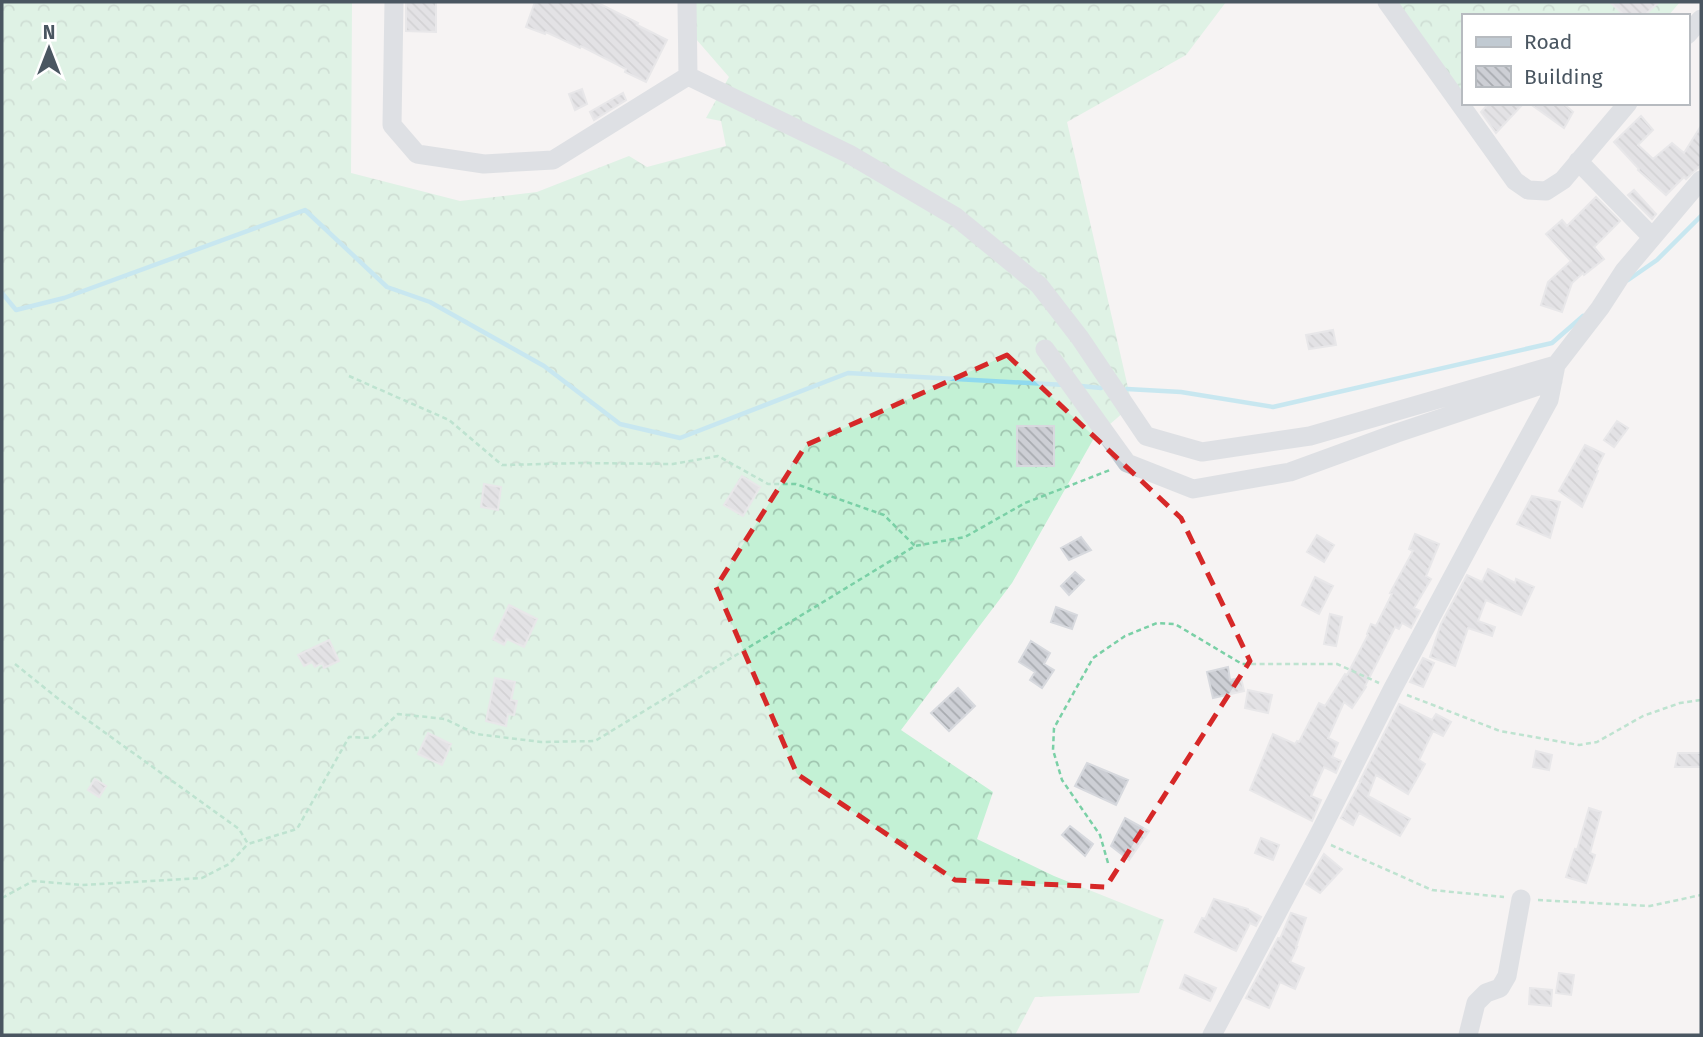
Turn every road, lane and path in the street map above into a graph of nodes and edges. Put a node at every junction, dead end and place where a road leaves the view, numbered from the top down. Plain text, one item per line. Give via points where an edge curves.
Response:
1 (394, 2) edge
2 (687, 2) edge
3 (1387, 2) edge
4 (1701, 19) edge
5 (1689, 33) edge
6 (688, 76) junction
7 (1626, 105) edge
8 (1578, 161) junction
9 (1701, 180) edge
10 (1652, 237) junction
11 (1045, 349) dead end
12 (1555, 373) junction
13 (349, 376) dead end
14 (1126, 463) junction
15 (915, 546) junction
16 (15, 664) dead end
17 (1392, 690) junction
18 (1701, 700) edge
19 (1317, 838) junction
20 (248, 844) junction
21 (1108, 863) dead end
22 (1701, 895) edge
23 (2, 898) edge
24 (1521, 899) junction
25 (1212, 1035) edge
26 (1468, 1035) edge

1 - 6 street via 391,125 417,155 484,164 553,160
2 - 6 street
3 - 8 street via 1515,181 1528,190 1546,191 1563,180
4 - 5 street
6 - 12 street via 849,155 956,217 1039,285 1146,436 1202,452 1310,436
7 - 8 street
8 - 10 street
9 - 10 street
10 - 12 street
11 - 14 street
12 - 14 street via 1290,472 1193,489
12 - 17 street via 1549,400
13 - 15 path via 449,420 502,465 673,464 719,456 768,484 796,484 884,515
14 - 15 path via 1025,503 965,537
15 - 20 path via 595,741 476,734 445,719 398,714 372,738 349,737 297,830
16 - 20 path via 239,830
17 - 18 path via 1500,731 1579,745 1597,742 1643,716
17 - 19 street
17 - 21 path via 1337,664 1242,664 1175,624 1157,624 1125,636 1093,658 1054,728 1053,750 1062,780 1100,835
19 - 24 path via 1432,890
19 - 25 street
20 - 23 path via 229,864 202,878 82,885 33,881
22 - 24 path via 1650,906
24 - 26 street via 1507,976 1500,988 1476,1003

